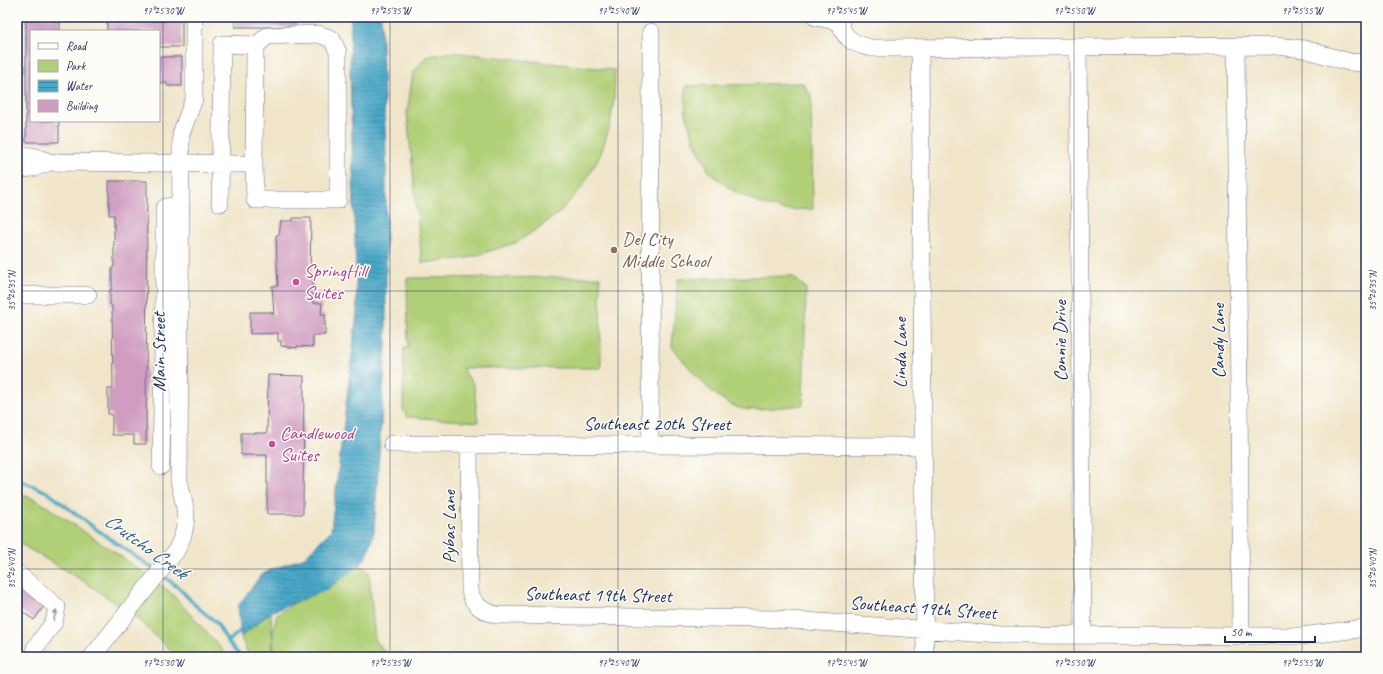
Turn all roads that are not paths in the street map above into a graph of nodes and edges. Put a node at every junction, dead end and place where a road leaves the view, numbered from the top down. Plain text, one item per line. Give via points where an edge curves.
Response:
1 (194, 17) edge
2 (816, 17) edge
3 (840, 19) edge
4 (651, 32) dead end
5 (257, 45) junction
6 (1236, 46) junction
7 (1078, 47) junction
8 (920, 48) junction
9 (1366, 63) edge
10 (17, 155) edge
11 (49, 162) junction
12 (181, 163) junction
13 (220, 164) junction
14 (254, 164) junction
15 (17, 169) edge
16 (220, 203) dead end
17 (17, 295) edge
18 (88, 295) dead end
19 (172, 295) junction
20 (392, 444) dead end
21 (469, 445) junction
22 (650, 445) junction
23 (922, 446) junction
24 (161, 466) dead end
25 (17, 574) edge
26 (478, 607) joint
27 (1366, 628) edge
28 (924, 629) junction
29 (1083, 635) junction
30 (1241, 636) junction
31 (35, 648) dead end
32 (92, 657) edge
33 (924, 657) edge

1 - 12 street, Main Street via 194,99 182,134
2 - 3 street
3 - 8 street via 843,32 848,39 860,45 871,48
4 - 22 street
5 - 13 street via 222,44
5 - 14 street
5 - 14 street via 267,36 318,34 332,39 338,52 338,200 255,200
6 - 7 street
6 - 9 street via 1304,49 1349,62
6 - 30 street, Candy Lane
7 - 8 street
7 - 29 street, Connie Drive
8 - 23 street, Linda Lane
10 - 11 street via 34,156
11 - 12 street
11 - 15 street via 34,168
12 - 13 street
12 - 19 street, Main Street via 181,204
13 - 14 street
13 - 16 street
17 - 18 street
19 - 24 street
19 - 32 street, Main Street via 179,481 187,510 184,537 176,551
20 - 21 street, Southeast 20th Street
21 - 22 street, Southeast 20th Street
21 - 26 street, Pybas Lane via 470,591
22 - 23 street, Southeast 20th Street
23 - 28 street, Linda Lane
31 -> 25 street via 54,622 57,607
26 - 28 street, Southeast 19th Street via 497,615 776,619
27 - 30 street, Southeast 19th Street via 1301,636
28 - 29 street, Southeast 19th Street via 1001,635
28 - 33 street, Linda Lane
29 - 30 street, Southeast 19th Street

